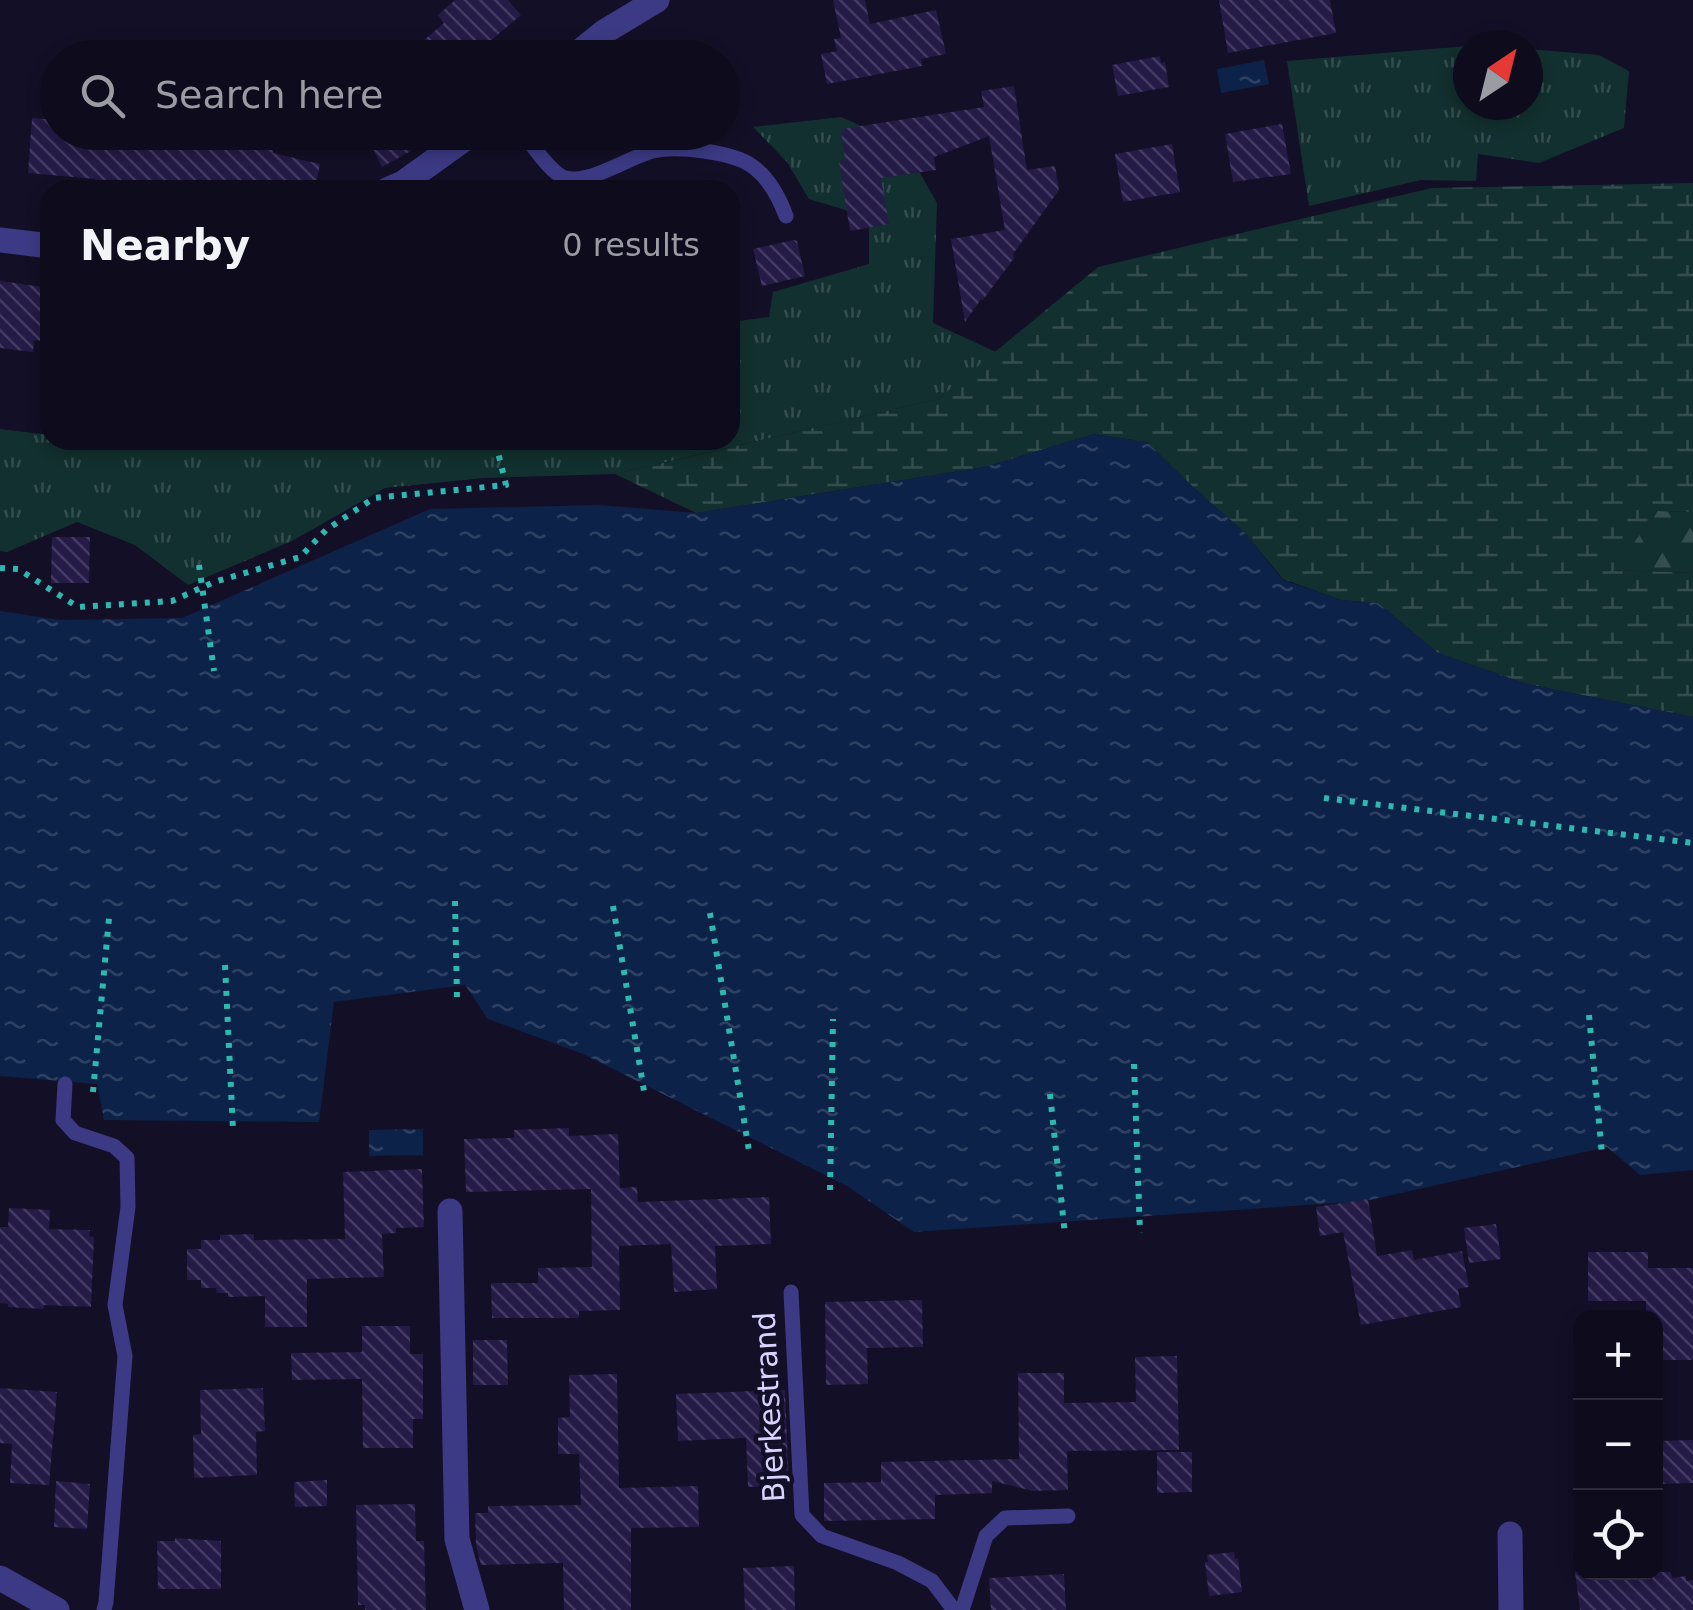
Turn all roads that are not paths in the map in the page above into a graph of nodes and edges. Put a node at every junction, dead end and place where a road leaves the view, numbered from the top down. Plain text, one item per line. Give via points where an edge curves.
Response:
1 (657, 0) edge
2 (594, 40) edge
3 (449, 150) edge
4 (536, 150) edge
5 (656, 150) edge
6 (704, 150) edge
7 (407, 180) edge
8 (786, 216) dead end
9 (0, 240) edge
10 (40, 245) edge
11 (66, 1084) dead end
12 (450, 1211) dead end
13 (791, 1292) dead end
14 (1068, 1516) dead end
15 (1510, 1534) dead end
16 (0, 1578) edge
17 (57, 1610) edge
18 (104, 1610) edge
19 (477, 1610) edge
20 (954, 1610) edge
21 (962, 1610) edge
22 (1511, 1610) edge

1 - 2 street
3 - 7 street
4 - 5 lane via 565,178
6 - 8 lane via 750,164 778,194
9 - 10 street
11 - 18 lane via 63,1120 126,1158 128,1206 116,1305 125,1356
12 - 19 street via 457,1540
13 - 20 lane, Bjerkestrand via 802,1515 822,1536 932,1580
14 - 21 lane via 1005,1518 986,1536
15 - 22 street
16 - 17 street

